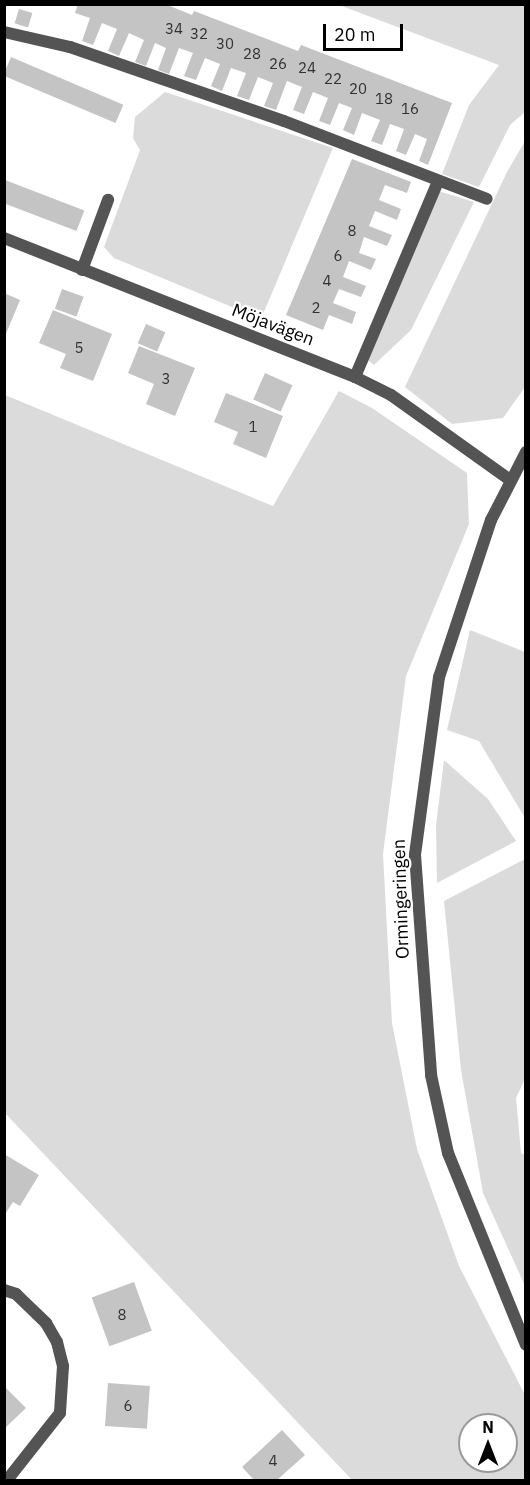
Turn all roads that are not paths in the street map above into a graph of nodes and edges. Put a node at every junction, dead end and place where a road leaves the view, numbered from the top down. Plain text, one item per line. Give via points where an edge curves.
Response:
1 (4, 32) edge
2 (438, 181) junction
3 (487, 199) dead end
4 (108, 200) dead end
5 (4, 238) edge
6 (82, 270) junction
7 (355, 377) junction
8 (525, 452) edge
9 (517, 474) edge
10 (4, 1290) edge
11 (525, 1345) edge
12 (7, 1480) edge

1 - 2 street via 70,47 284,121
2 - 3 street
2 - 7 street
4 - 6 street
5 - 6 street, Möjavägen
6 - 7 street, Möjavägen
7 - 9 street, Möjavägen via 392,395
8 - 9 street, Ormingeringen
9 - 11 street, Ormingeringen via 490,520 452,634 432,720 415,855 431,1076 448,1153
10 - 12 street via 33,1310 57,1342 63,1390 56,1420

